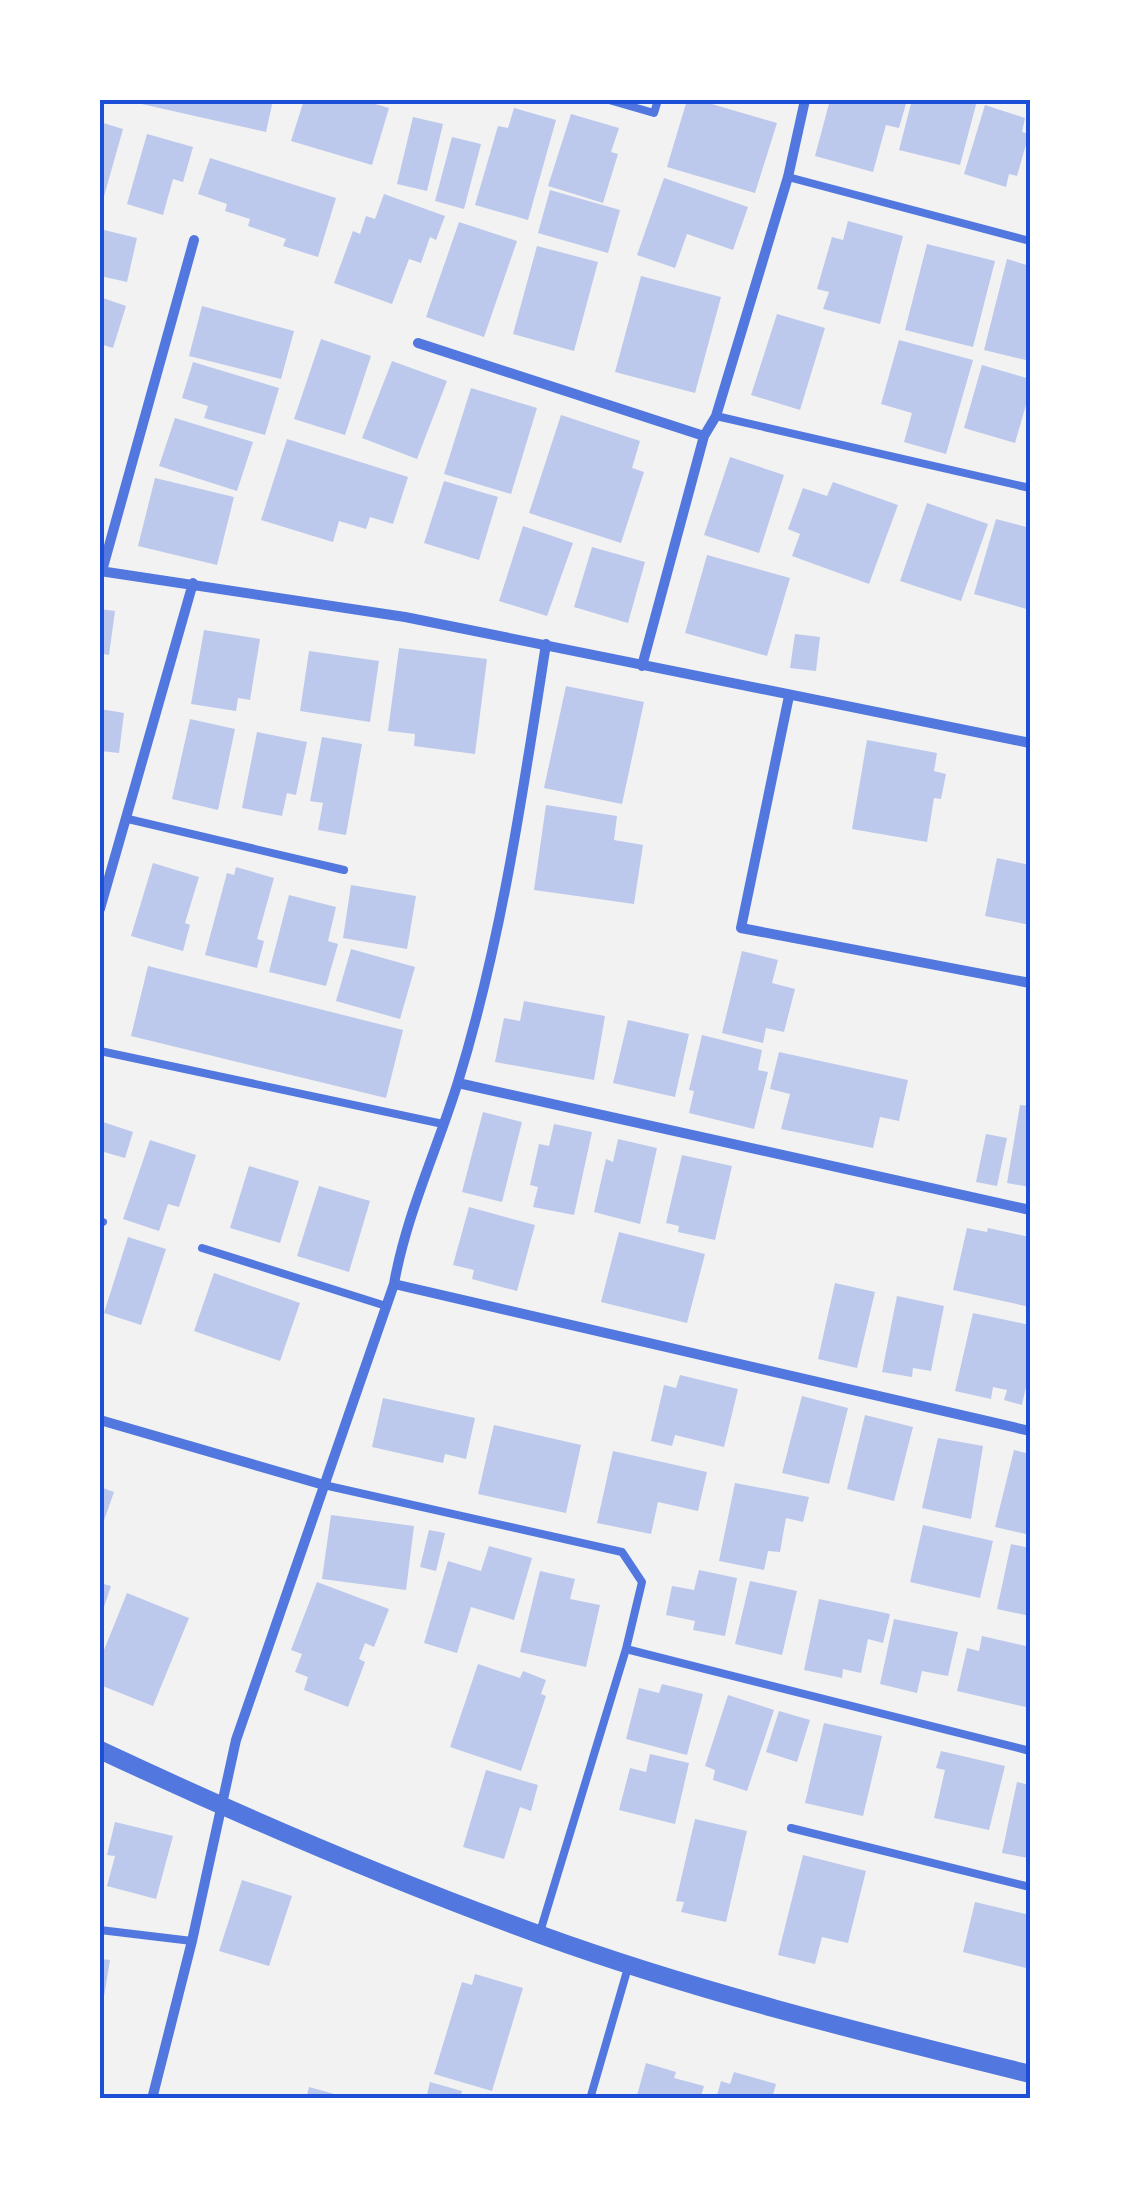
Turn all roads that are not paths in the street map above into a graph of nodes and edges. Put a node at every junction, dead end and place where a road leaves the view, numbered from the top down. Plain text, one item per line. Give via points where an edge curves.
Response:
1 (609, 100) edge
2 (658, 100) edge
3 (806, 100) edge
4 (788, 177) junction
5 (194, 240) dead end
6 (1030, 241) edge
7 (418, 343) dead end
8 (716, 416) junction
9 (704, 436) junction
10 (1030, 488) edge
11 (101, 571) edge
12 (193, 583) junction
13 (546, 644) junction
14 (642, 666) junction
15 (789, 696) junction
16 (1030, 744) edge
17 (128, 819) junction
18 (344, 870) dead end
19 (100, 909) edge
20 (1030, 983) edge
21 (100, 1051) edge
22 (458, 1083) junction
23 (443, 1124) junction
24 (1030, 1210) edge
25 (202, 1248) dead end
26 (394, 1284) junction
27 (386, 1306) junction
28 (100, 1420) edge
29 (1030, 1431) edge
30 (324, 1484) junction
31 (626, 1649) junction
32 (100, 1750) edge
33 (1030, 1751) edge
34 (222, 1807) junction
35 (790, 1828) dead end
36 (1030, 1887) edge
37 (100, 1930) edge
38 (540, 1934) junction
39 (192, 1941) junction
40 (629, 1964) junction
41 (1030, 2074) edge
42 (152, 2099) edge
43 (590, 2099) edge

1 - 2 lane via 654,113
3 - 4 street
4 - 6 lane
4 - 8 street
5 - 11 street
7 - 9 street
8 - 9 street
8 - 10 lane
9 - 14 street
11 - 12 street
12 - 13 street
12 - 17 street
13 - 14 street
13 - 22 street via 506,897
14 - 15 street
15 - 16 street
15 - 20 street via 741,928
17 - 18 lane
17 - 19 street
21 - 23 lane
22 - 23 street
22 - 24 street
23 - 26 street
25 - 27 lane
26 - 27 street
26 - 29 street
27 - 30 street
28 - 30 street
30 - 31 lane via 622,1552 642,1582
30 - 34 street via 236,1740
31 - 33 lane
31 - 38 lane
32 - 34 street
34 - 38 street
34 - 39 street
35 - 36 lane
37 - 39 lane
38 - 40 street
39 - 42 street
40 - 41 street via 803,2017
40 - 43 lane

